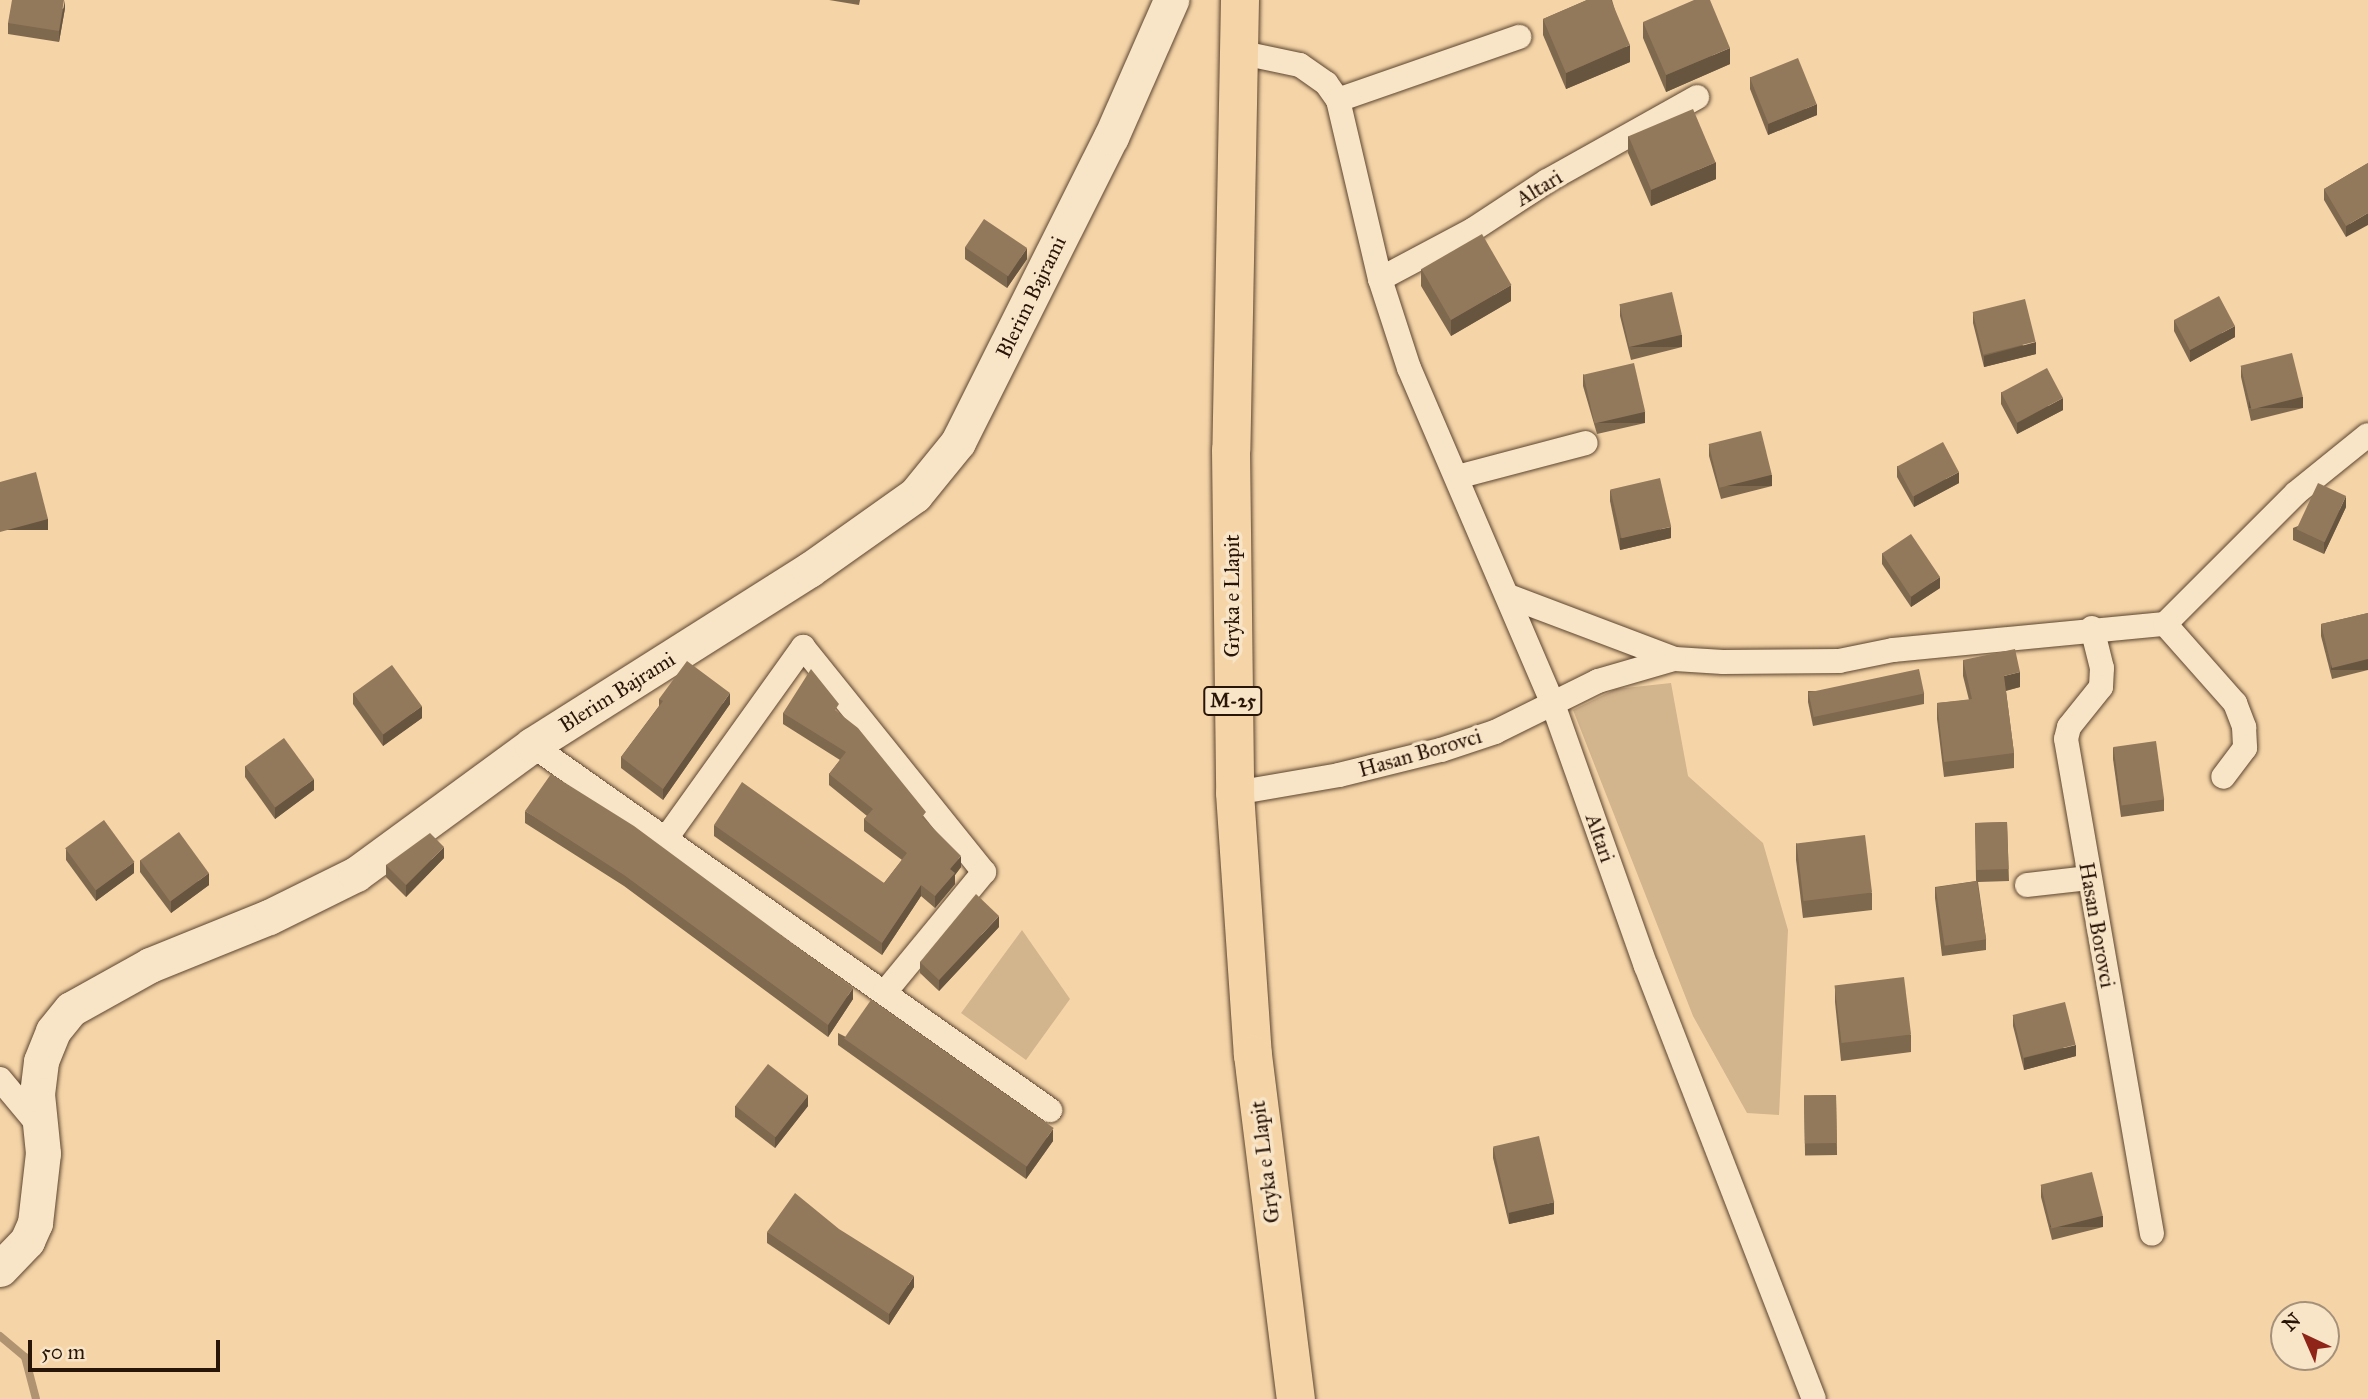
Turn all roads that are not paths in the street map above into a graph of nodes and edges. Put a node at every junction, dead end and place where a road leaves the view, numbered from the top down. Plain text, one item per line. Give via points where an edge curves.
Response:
1 (1171, 0) edge
2 (1240, 0) edge
3 (1519, 37) dead end
4 (1238, 52) junction
5 (1697, 97) dead end
6 (1338, 100) junction
7 (1380, 279) junction
8 (2368, 435) edge
9 (1586, 443) dead end
10 (1457, 477) junction
11 (1511, 597) junction
12 (2165, 624) junction
13 (2092, 628) junction
14 (1675, 659) junction
15 (1553, 704) junction
16 (533, 745) junction
17 (2223, 777) dead end
18 (1235, 793) junction
19 (667, 837) junction
20 (2088, 878) junction
21 (2027, 885) dead end
22 (886, 991) junction
23 (0, 1079) edge
24 (1050, 1110) dead end
25 (40, 1127) junction
26 (2152, 1234) dead end
27 (0, 1269) edge
28 (1296, 1399) edge
29 (1814, 1399) edge

1 - 16 street, Blerim Bajrami via 1111,137 964,431 941,467 884,519
2 - 4 main road, Gryka e Llapit / M-25
3 - 6 street
4 - 6 street via 1300,65 1326,83
4 - 18 main road, Gryka e Llapit / M-25 via 1231,450
5 - 7 street, Altari
6 - 7 street, Altari
7 - 10 street, Altari via 1409,368
8 - 12 street via 2287,501
9 - 10 street
10 - 11 street, Altari
11 - 14 street, Hasan Borovci
11 - 15 street, Altari
12 - 13 street, Hasan Borovci
12 - 17 street via 2235,704 2244,727 2245,748
13 - 14 street, Hasan Borovci via 2023,640 1893,650 1839,661 1786,664
13 - 20 street, Hasan Borovci via 2102,668 2101,687 2069,727 2066,739
14 - 15 street, Hasan Borovci via 1598,681
15 - 18 street, Hasan Borovci via 1495,732 1441,750 1339,775
15 - 29 street, Altari via 1646,966
16 - 19 street
16 - 25 street, Blerim Bajrami via 356,874 270,917 150,965 71,1009 53,1031 41,1061
18 - 28 main road, Gryka e Llapit / M-25 via 1253,1055
19 - 22 street
19 - 22 street via 803,648 984,872
20 - 21 street
20 - 26 street, Hasan Borovci
22 - 24 street
23 - 25 street
25 - 27 street, Blerim Bajrami via 43,1153 35,1223 27,1241

